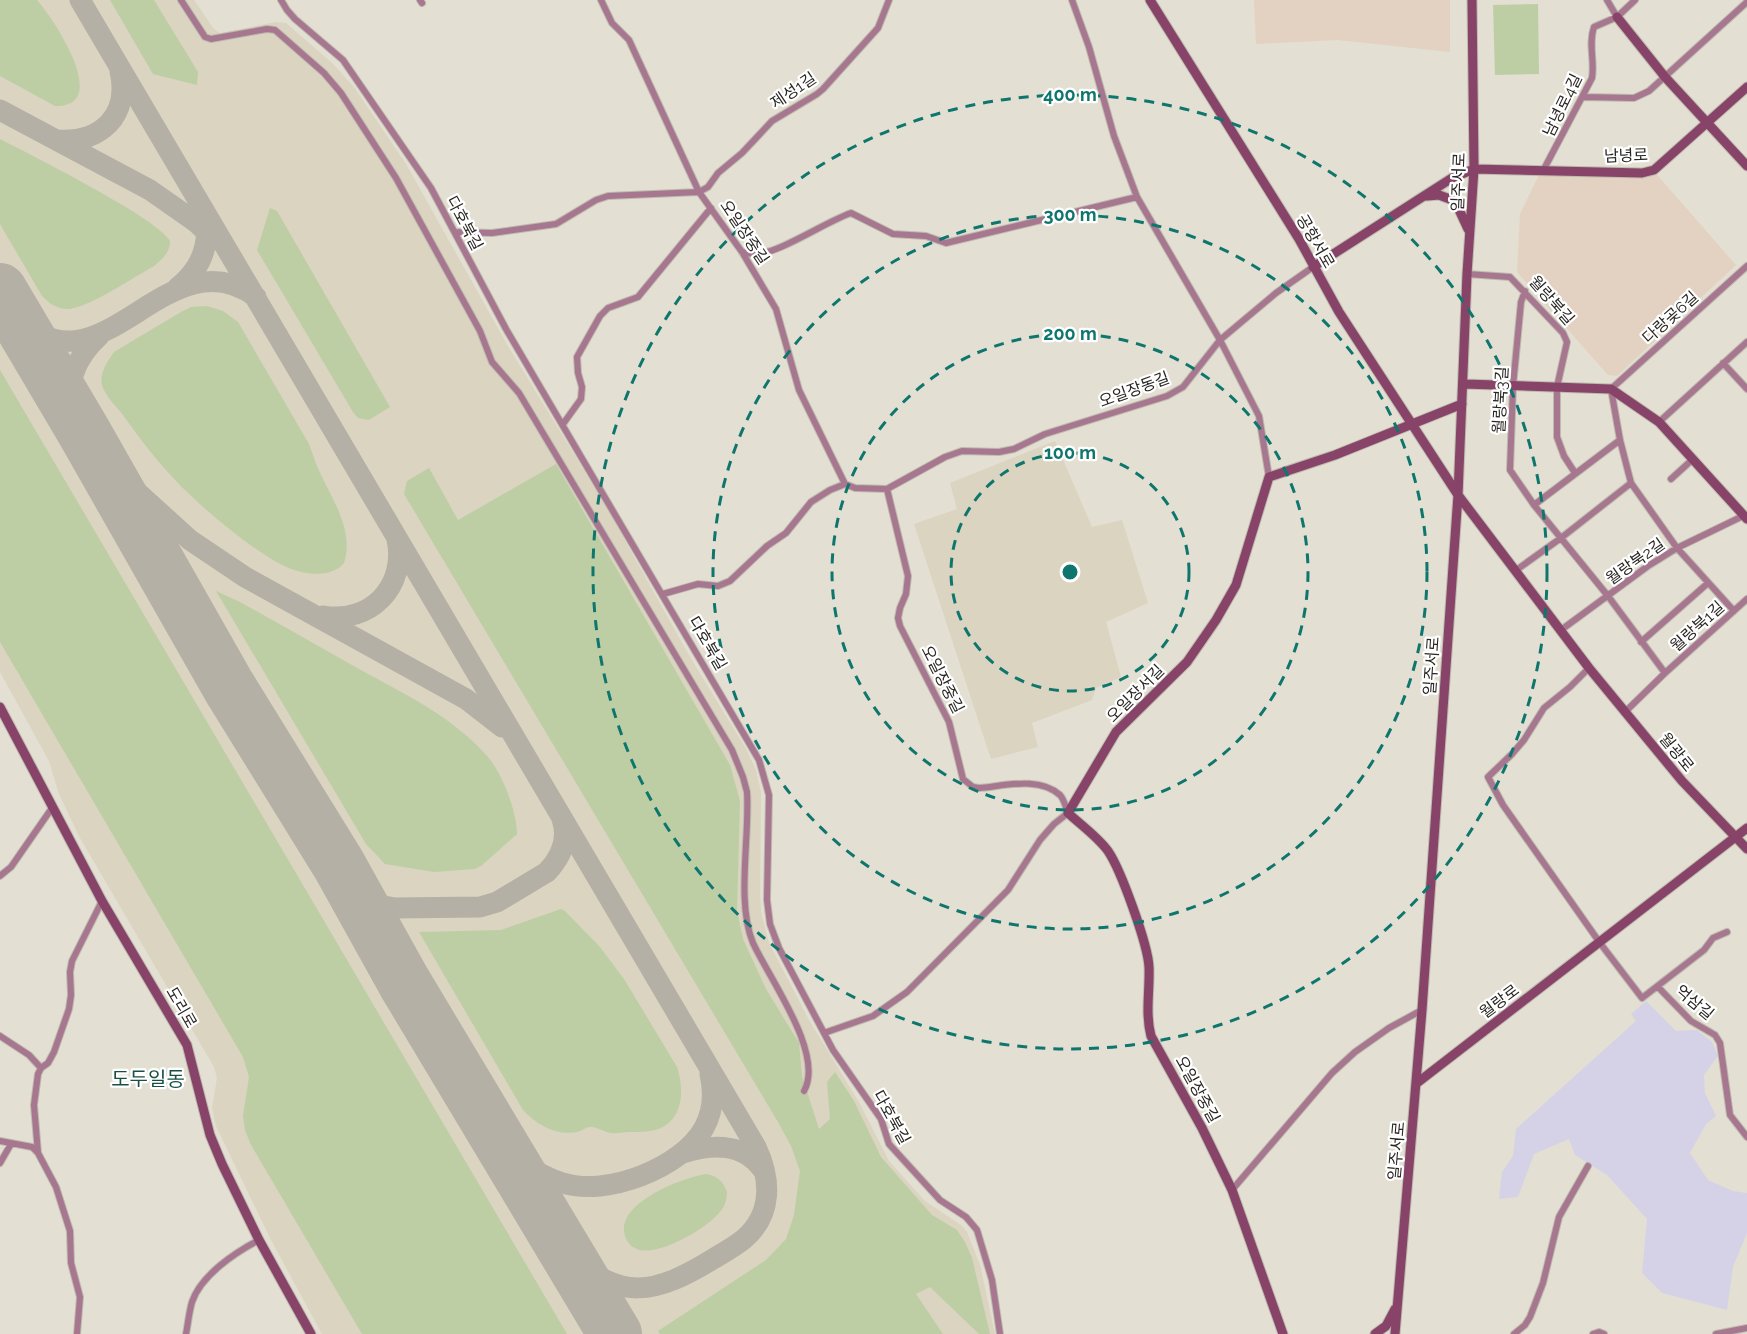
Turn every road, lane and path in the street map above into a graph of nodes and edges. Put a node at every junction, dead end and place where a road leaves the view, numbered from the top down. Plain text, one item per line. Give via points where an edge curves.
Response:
1 (181, 0) edge
2 (283, 0) edge
3 (601, 0) edge
4 (889, 0) edge
5 (1072, 0) edge
6 (1150, 0) edge
7 (1472, 0) edge
8 (1607, 0) edge
9 (1635, 0) edge
10 (1747, 2) edge
11 (1617, 17) junction
12 (1665, 77) junction
13 (1747, 87) edge
14 (1583, 97) junction
15 (1708, 123) junction
16 (1747, 166) edge
17 (1474, 169) junction
18 (1544, 170) junction
19 (699, 192) junction
20 (1424, 196) junction
21 (1137, 197) junction
22 (711, 207) junction
23 (455, 232) junction
24 (1470, 236) junction
25 (742, 252) junction
26 (1747, 266) edge
27 (1313, 267) junction
28 (1467, 274) junction
29 (1525, 291) junction
30 (1220, 340) junction
31 (1747, 342) edge
32 (1723, 363) junction
33 (1464, 384) junction
34 (1514, 387) junction
35 (1557, 387) junction
36 (1611, 389) junction
37 (1747, 389) edge
38 (1462, 404) junction
39 (1659, 422) junction
40 (563, 424) junction
41 (1411, 425) junction
42 (1620, 440) junction
43 (1693, 459) junction
44 (1575, 473) junction
45 (1269, 477) junction
46 (1671, 479) dead end
47 (1631, 483) junction
48 (845, 484) junction
49 (887, 489) junction
50 (1458, 495) junction
51 (1534, 505) junction
52 (1746, 516) edge
53 (1561, 538) junction
54 (1677, 548) junction
55 (1515, 571) junction
56 (1708, 583) junction
57 (663, 594) junction
58 (1608, 596) junction
59 (1747, 599) edge
60 (1734, 611) junction
61 (1561, 630) junction
62 (1641, 642) junction
63 (1589, 668) junction
64 (1665, 673) junction
65 (0, 707) edge
66 (1625, 712) junction
67 (52, 808) junction
68 (1068, 813) junction
69 (1747, 828) edge
70 (1735, 838) junction
71 (1747, 849) edge
72 (0, 876) edge
73 (102, 901) junction
74 (1727, 932) dead end
75 (1600, 943) junction
76 (1658, 987) junction
77 (1422, 1010) junction
78 (824, 1033) junction
79 (0, 1036) edge
80 (41, 1068) junction
81 (1417, 1083) junction
82 (804, 1091) dead end
83 (1747, 1137) edge
84 (0, 1141) edge
85 (11, 1144) junction
86 (38, 1153) junction
87 (0, 1163) edge
88 (1588, 1166) dead end
89 (1232, 1190) junction
90 (260, 1240) junction
91 (1398, 1292) junction
92 (1747, 1328) edge
93 (77, 1334) edge
94 (186, 1334) edge
95 (310, 1334) edge
96 (1000, 1334) edge
97 (1282, 1334) edge
98 (1375, 1334) edge
99 (1395, 1334) edge
100 (1514, 1334) edge
101 (1593, 1334) edge
102 (1604, 1334) edge
103 (1716, 1334) edge

1 - 82 street via 210,39 275,30 341,93 396,178 480,331 492,362 522,398 732,750 747,792 748,925 758,954 802,1037 808,1066
2 - 23 street, 다호북길 via 295,19 352,71 431,188
3 - 19 street, 오일장중길 via 612,23 628,40
4 - 19 street, 제성1길 via 878,28 823,89 772,121
5 - 21 street
6 - 27 street, 공항서로
7 - 17 street, 일주서로
8 - 11 street
9 - 11 street, 남녕로4길
10 - 12 street
11 - 12 street
11 - 14 street, 남녕로4길 via 1594,27 1594,66
12 - 14 street via 1634,98
12 - 15 street
13 - 15 street, 남녕로
14 - 18 street, 남녕로4길
15 - 16 street
15 - 18 street, 남녕로 via 1650,172
17 - 18 street, 남녕로
17 - 20 street, 오일장동길
17 - 24 street, 일주서로
19 - 22 street, 오일장중길
19 - 23 street via 608,196 556,224 492,234
20 - 24 street via 1439,195 1455,201
20 - 27 street, 오일장동길
21 - 25 street via 946,243 926,236 893,234 852,213 777,248 758,254
21 - 30 street
22 - 25 street, 오일장중길
22 - 40 street via 638,297 608,308 600,316 577,357 581,399
23 - 40 street, 다호북길 via 506,329
24 - 28 street, 일주서로
25 - 48 street, 오일장중길 via 776,309 799,390
26 - 36 street, 다랑곶6길
27 - 30 street, 오일장동길
27 - 41 street, 공항서로
28 - 29 street, 월랑북길 via 1510,278
28 - 33 street, 일주서로
29 - 34 street, 월랑북3길
29 - 35 street, 월랑북길 via 1567,342
30 - 45 street via 1259,416
30 - 49 street, 오일장동길 via 1184,387 1167,396 1045,434 1014,449 962,451
31 - 32 street
32 - 37 street
32 - 39 street
33 - 34 street
33 - 38 street, 일주서로
34 - 35 street
34 - 51 street, 월랑북3길 via 1510,470
35 - 36 street
35 - 44 street, 월랑북길 via 1557,437
36 - 39 street
36 - 42 street
38 - 41 street
38 - 50 street, 일주서로
39 - 43 street
40 - 57 street, 다호북길
41 - 45 street
41 - 50 street, 공항서로
42 - 44 street
42 - 47 street
43 - 46 street
43 - 52 street
44 - 51 street
45 - 68 street, 오일장서길 via 1236,585 1216,620 1187,662 1116,732
47 - 53 street
47 - 54 street, 월랑북2길
48 - 49 street
48 - 57 street via 811,502 786,533 730,581 718,586 698,584
49 - 68 street, 오일장중길 via 908,576 898,618 900,626 949,722 963,779 979,788 1030,783 1041,786 1061,796
50 - 55 street, 월광로
50 - 77 street, 일주서로
51 - 53 street, 월랑북3길
52 - 54 street, 월랑북2길
53 - 55 street
53 - 58 street, 월랑북2길
54 - 56 street, 월랑북2길
54 - 58 street, 월랑북2길
55 - 61 street, 월광로
56 - 60 street, 월랑북2길
56 - 62 street
57 - 78 street, 다호북길 via 759,760 770,795 770,924
58 - 61 street, 월랑북2길
58 - 62 street, 월랑북1길
59 - 60 street, 월랑북1길
60 - 64 street, 월랑북1길
61 - 63 street, 월광로
62 - 64 street, 월랑북1길
63 - 66 street, 월광로
63 - 75 street via 1544,708 1518,747 1488,777 1503,805
64 - 66 street, 월랑북1길
65 - 67 street, 도리로
66 - 70 street, 월광로 via 1682,782
67 - 72 street via 11,867
67 - 73 street, 도리로
68 - 78 street, 오일장서길 via 1040,840 1008,890 907,992 873,1016
68 - 89 street, 오일장중길 via 1106,849 1117,867 1149,965 1151,1036
69 - 70 street, 월랑로
70 - 71 street, 월광로
70 - 75 street, 월랑로
73 - 80 street via 72,961 69,1009 60,1039 48,1063
73 - 90 street, 도리로 via 187,1045 210,1135
74 - 76 street via 1713,938
75 - 76 street via 1642,999
75 - 81 street, 월랑로
76 - 83 street, 억삼길 via 1691,1021 1715,1035 1720,1043 1730,1115
77 - 81 street, 일주서로
77 - 89 street via 1389,1028 1332,1073
78 - 96 street, 다호북길 via 881,1119 895,1152 940,1200 966,1217 977,1230 992,1280
79 - 80 street
80 - 86 street via 34,1105
81 - 91 street, 일주서로
84 - 85 street
85 - 86 street via 32,1147
85 - 87 street
86 - 93 street via 56,1187 70,1231 71,1263 80,1297
88 - 100 street via 1559,1217 1543,1283 1530,1317
89 - 97 street, 오일장중길
90 - 94 street via 226,1260 198,1290
90 - 95 street, 도리로
91 - 98 street via 1392,1317
91 - 99 street, 일주서로
92 - 103 street
101 - 102 street

